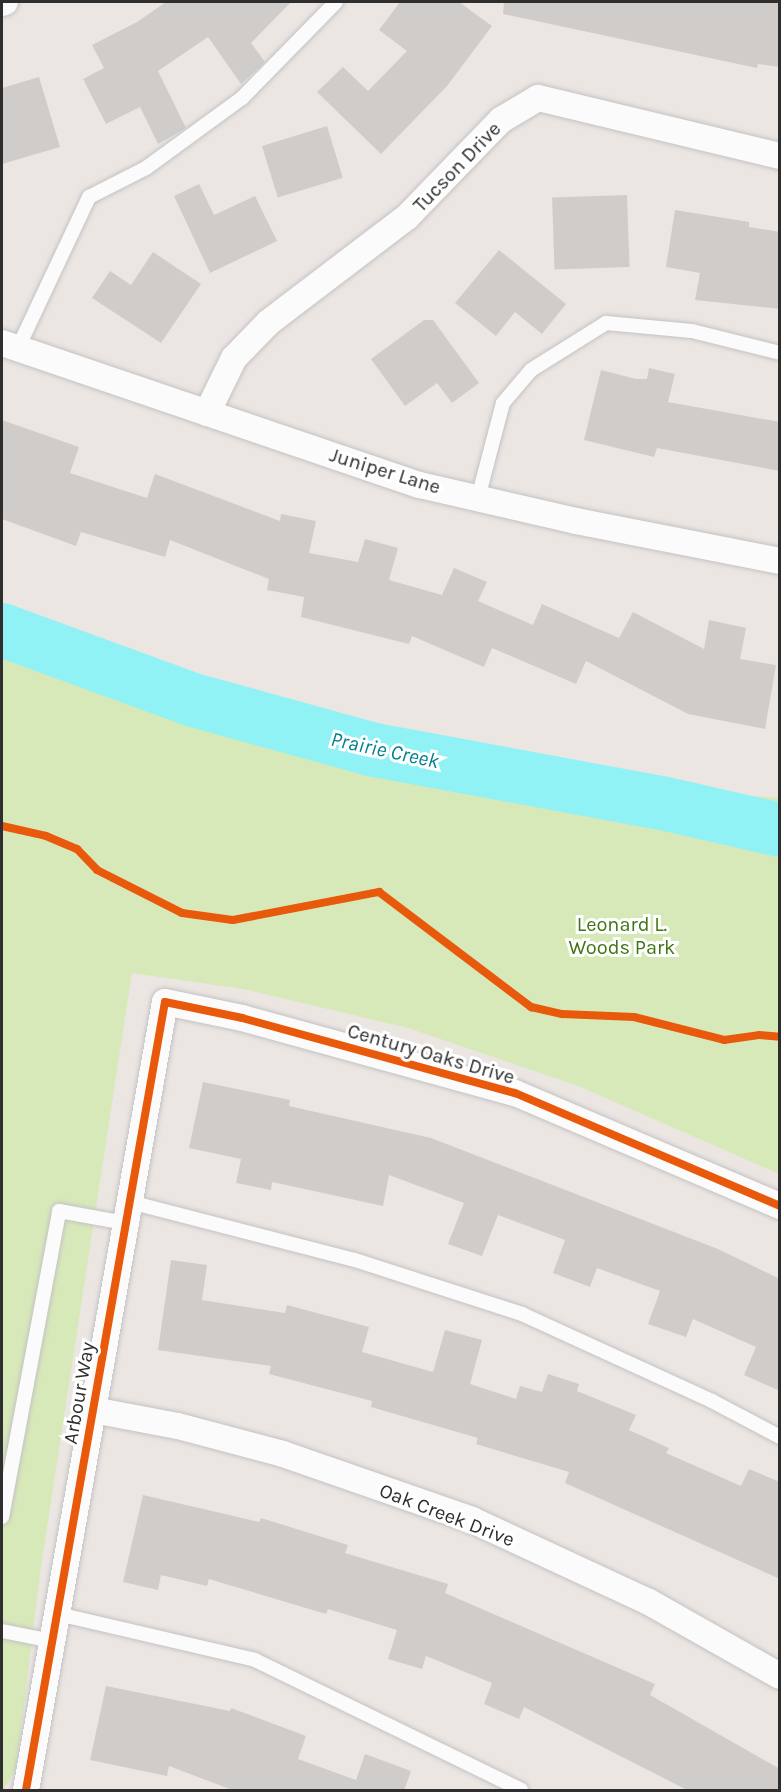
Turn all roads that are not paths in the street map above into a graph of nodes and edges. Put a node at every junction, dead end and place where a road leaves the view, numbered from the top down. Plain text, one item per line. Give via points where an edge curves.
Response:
1 (336, 2) edge
2 (780, 156) edge
3 (10, 345) edge
4 (780, 353) edge
5 (207, 413) junction
6 (478, 498) junction
7 (780, 561) edge
8 (165, 1002) joint
9 (780, 1206) edge
10 (128, 1213) junction
11 (93, 1410) junction
12 (780, 1437) edge
13 (2, 1517) edge
14 (58, 1614) junction
15 (2, 1631) edge
16 (53, 1641) junction
17 (780, 1676) edge
18 (26, 1791) edge
19 (521, 1791) edge

1 - 3 lane via 242,98 146,168 89,197
2 - 5 street, Tucson Drive via 538,98 501,120 407,217 268,322 234,358
3 - 5 street, Juniper Lane
4 - 6 lane via 692,332 606,322 531,370 503,403
5 - 6 street, Juniper Lane via 420,484
6 - 7 street, Juniper Lane
8 - 9 street, Century Oaks Drive via 242,1018 515,1093
8 - 10 street, Arbour Way
10 - 11 street, Arbour Way
10 - 12 lane via 355,1260 522,1314 712,1401
10 - 13 lane via 59,1211
11 - 14 street, Arbour Way
11 - 17 street, Oak Creek Drive via 178,1426 283,1454 472,1520 649,1602
14 - 16 street, Arbour Way
14 - 19 lane via 255,1660
15 - 16 lane
16 - 18 street, Arbour Way

